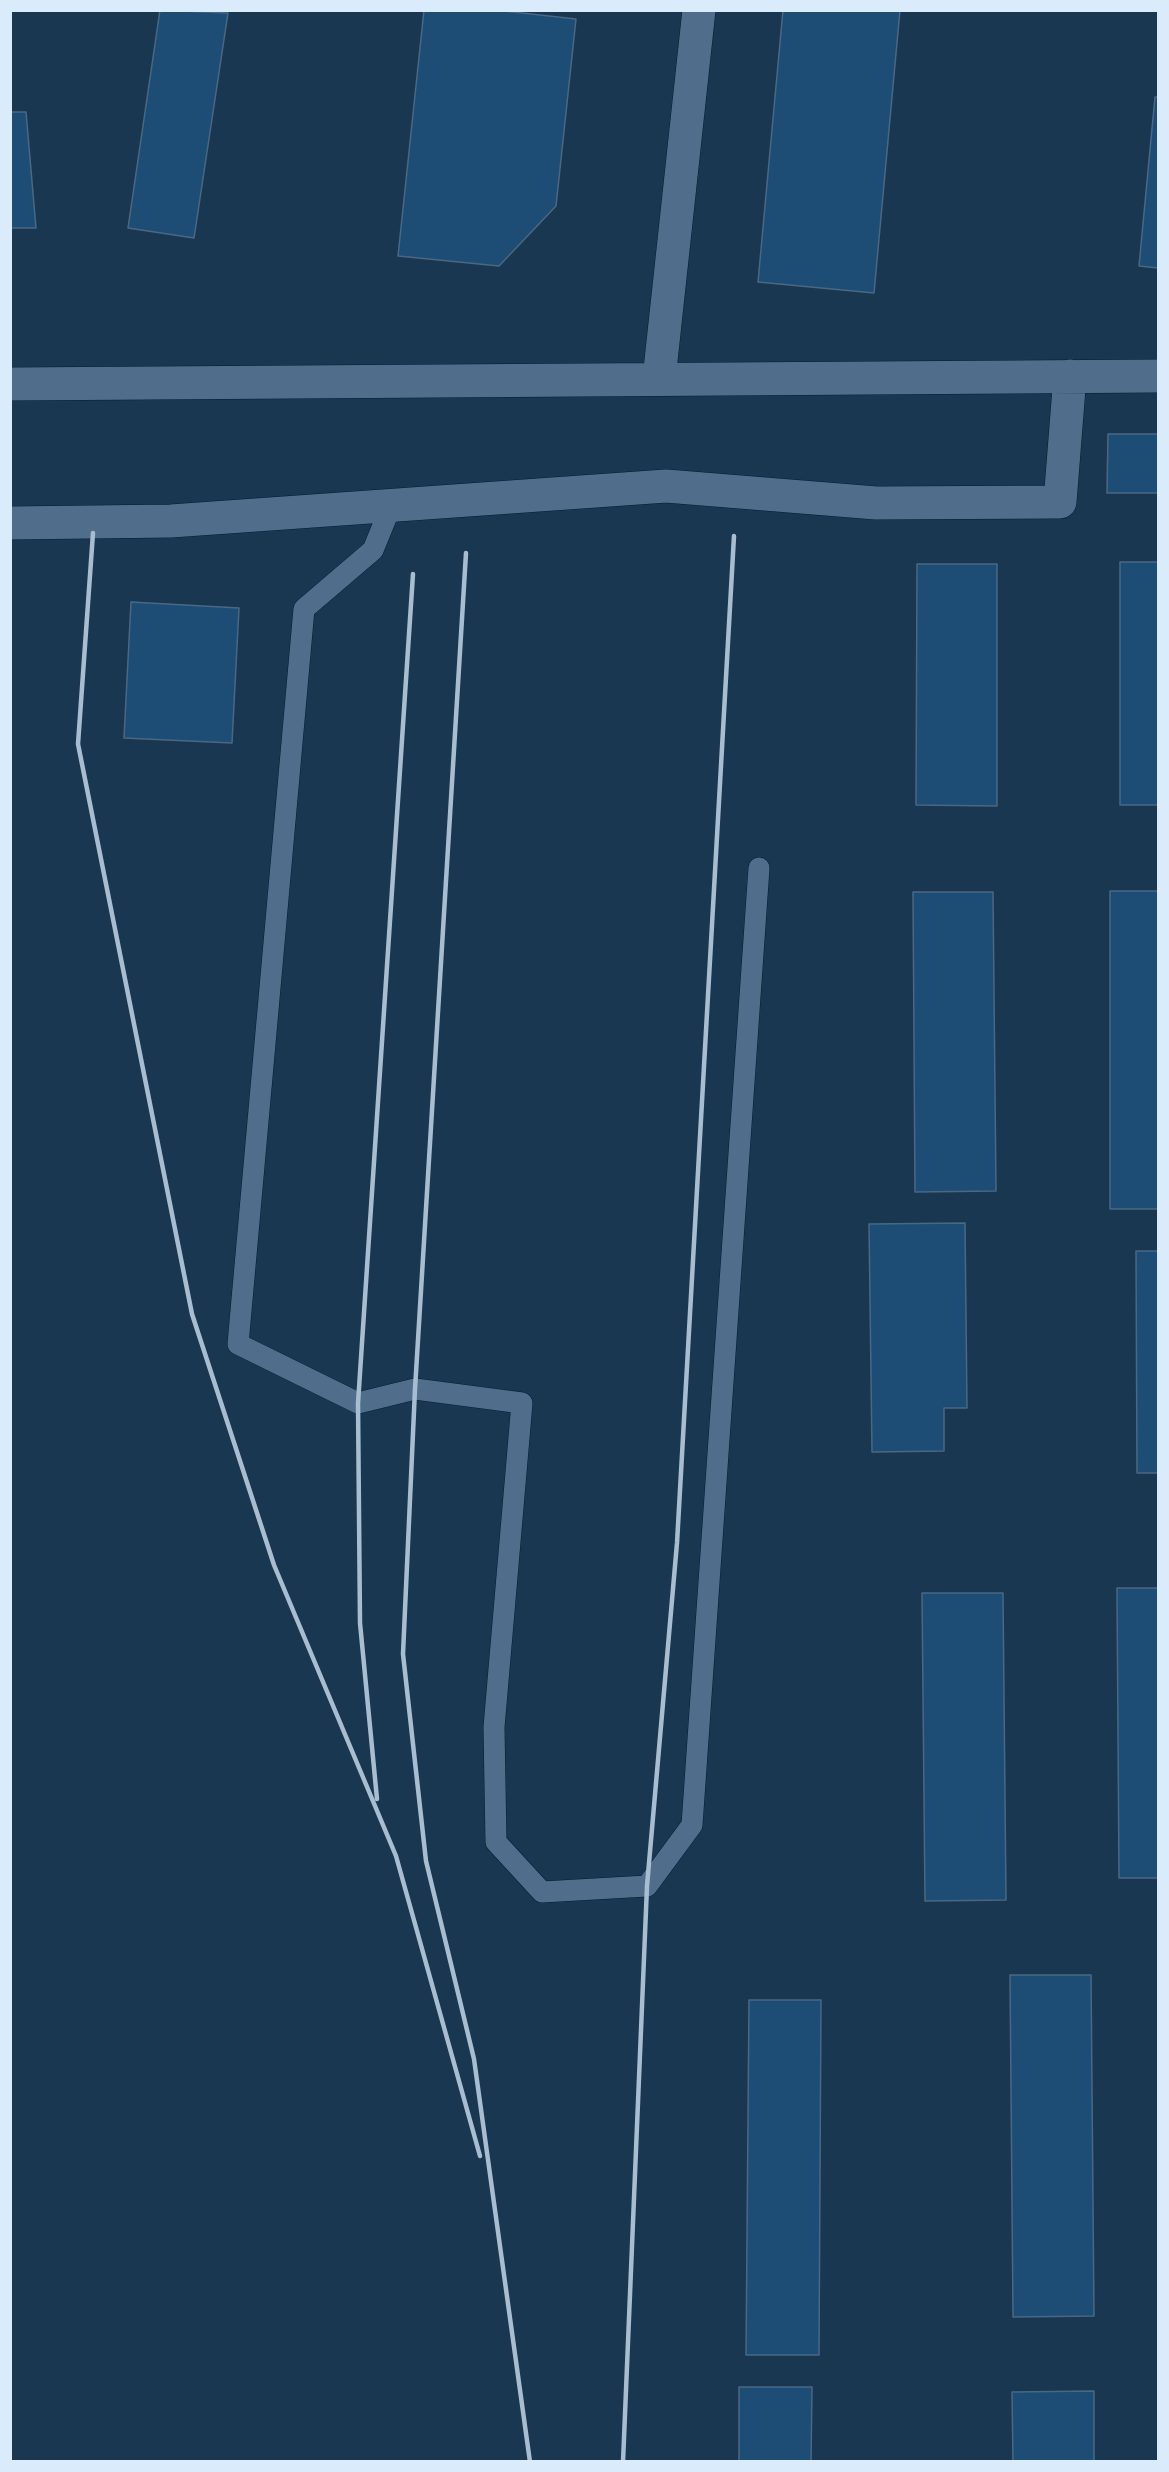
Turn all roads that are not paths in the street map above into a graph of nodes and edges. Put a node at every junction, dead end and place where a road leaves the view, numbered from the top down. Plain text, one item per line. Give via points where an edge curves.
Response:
1 (699, 10) edge
2 (1071, 376) junction
3 (1158, 376) edge
4 (659, 379) junction
5 (10, 384) edge
6 (392, 506) junction
7 (10, 523) edge
8 (759, 868) dead end

1 - 4 street
2 - 3 street
2 - 4 street
2 - 6 street via 1060,502 876,504 666,486
4 - 5 street
6 - 7 street via 171,521
6 - 8 lane via 373,549 304,609 238,1344 358,1403 415,1389 522,1403 494,1727 496,1842 542,1892 647,1886 692,1825

